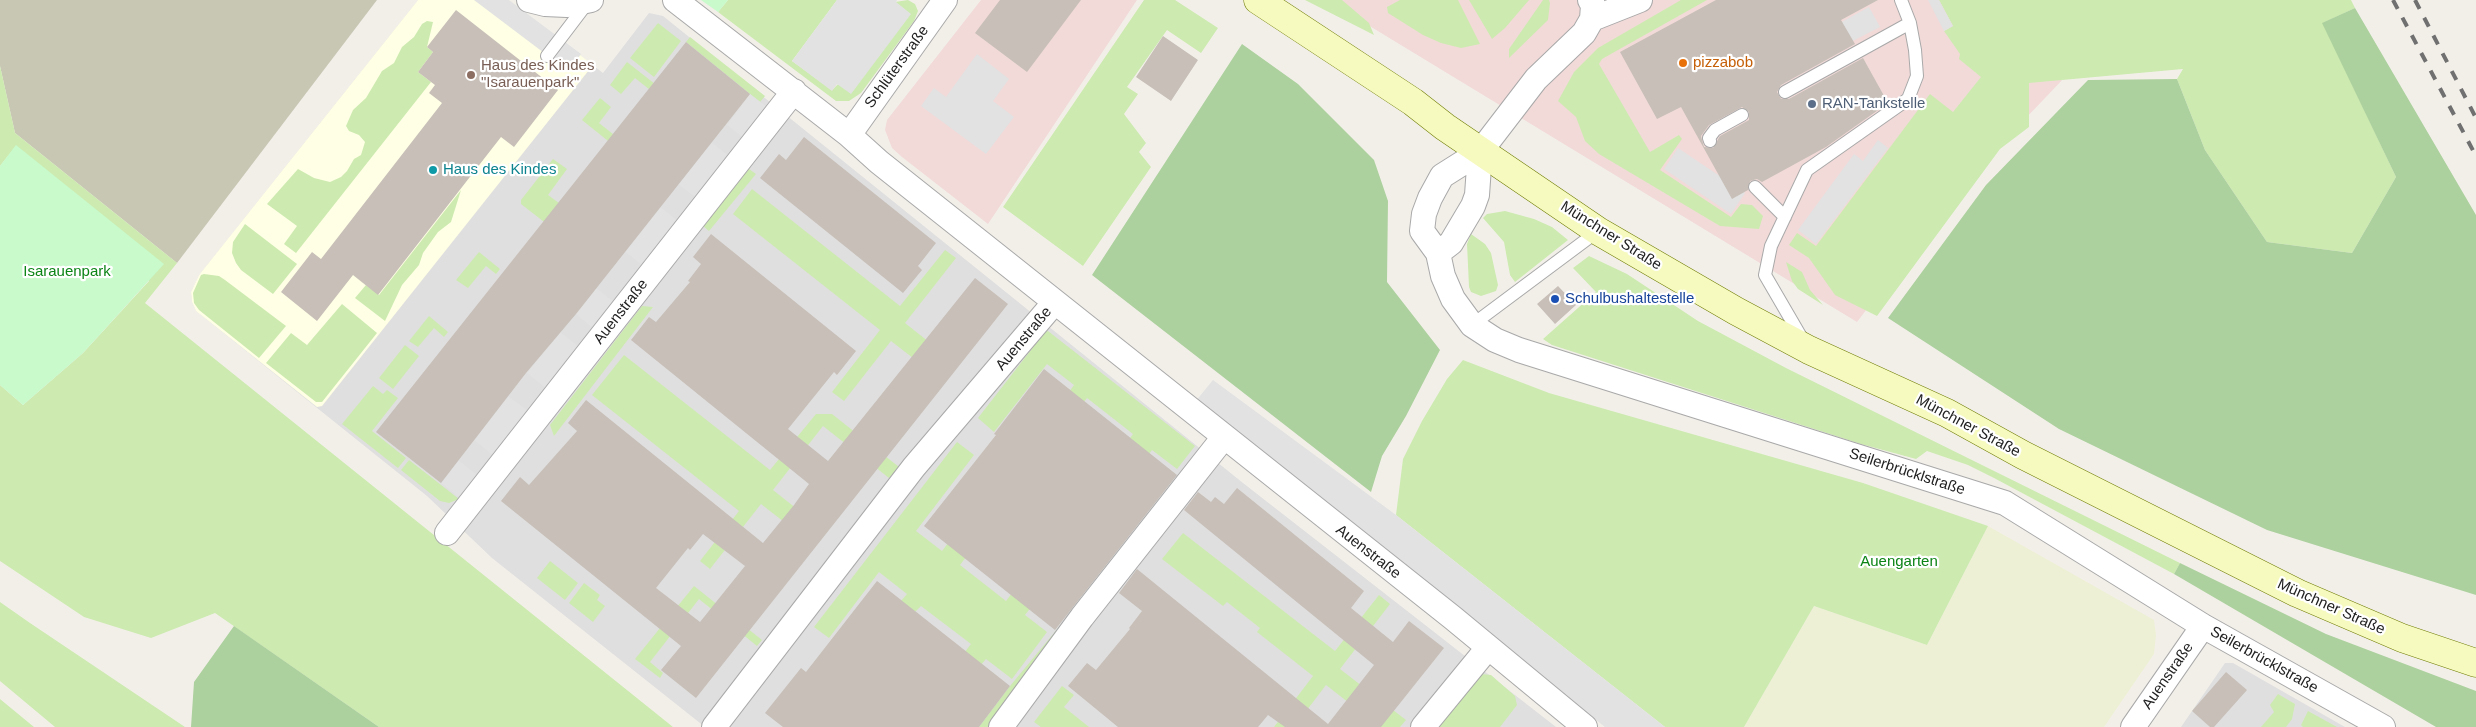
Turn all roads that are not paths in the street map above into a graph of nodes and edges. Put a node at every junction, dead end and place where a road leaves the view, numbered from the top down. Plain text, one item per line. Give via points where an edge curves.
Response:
1 (529, 0) edge
2 (590, 0) edge
3 (676, 0) edge
4 (945, 0) edge
5 (1258, 0) edge
6 (1640, 0) edge
7 (1902, 0) edge
8 (1591, 9) edge
9 (1910, 23) junction
10 (547, 56) dead end
11 (794, 91) junction
12 (1785, 92) dead end
13 (1742, 115) dead end
14 (849, 135) junction
15 (1710, 141) dead end
16 (1480, 152) junction
17 (1755, 187) dead end
18 (1785, 216) junction
19 (1598, 231) junction
20 (1438, 253) junction
21 (1054, 302) junction
22 (1472, 325) junction
23 (1809, 350) junction
24 (1224, 437) junction
25 (447, 532) dead end
26 (2203, 626) junction
27 (1487, 649) junction
28 (2476, 663) edge
29 (714, 727) edge
30 (1001, 727) edge
31 (1423, 727) edge
32 (1585, 727) edge
33 (2133, 727) edge
34 (2383, 727) edge

1 - 2 street via 567,5
2 - 10 lane
3 - 11 street, Auenstraße
4 - 14 street, Schlüterstraße
5 - 16 main road, Münchner Straße via 1413,102
6 - 8 street
7 - 9 lane
8 - 16 street via 1584,32 1528,88
9 - 12 lane
9 - 18 lane via 1917,76 1908,99 1807,170
11 - 14 street, Auenstraße
11 - 25 street, Auenstraße
13 - 15 lane via 1715,130
14 - 21 street, Auenstraße
16 - 19 main road, Münchner Straße
16 - 20 street via 1477,195 1473,206 1451,242
16 - 20 street, Seilerbrücklstraße via 1442,176 1430,198 1422,231
17 - 18 lane
18 - 23 lane via 1771,246 1765,275
19 - 22 lane
19 - 23 main road, Münchner Straße
20 - 22 street, Seilerbrücklstraße via 1453,299
21 - 24 street, Auenstraße
21 - 29 street, Auenstraße via 914,467
22 - 26 street, Seilerbrücklstraße via 1519,350 2005,503
23 - 28 main road, Münchner Straße via 1947,413 2022,455 2297,593 2402,638
24 - 27 street, Auenstraße via 1453,618
24 - 30 street via 1082,617
26 - 33 street, Auenstraße
26 - 34 street, Seilerbrücklstraße
27 - 31 street
27 - 32 street, Auenstraße

